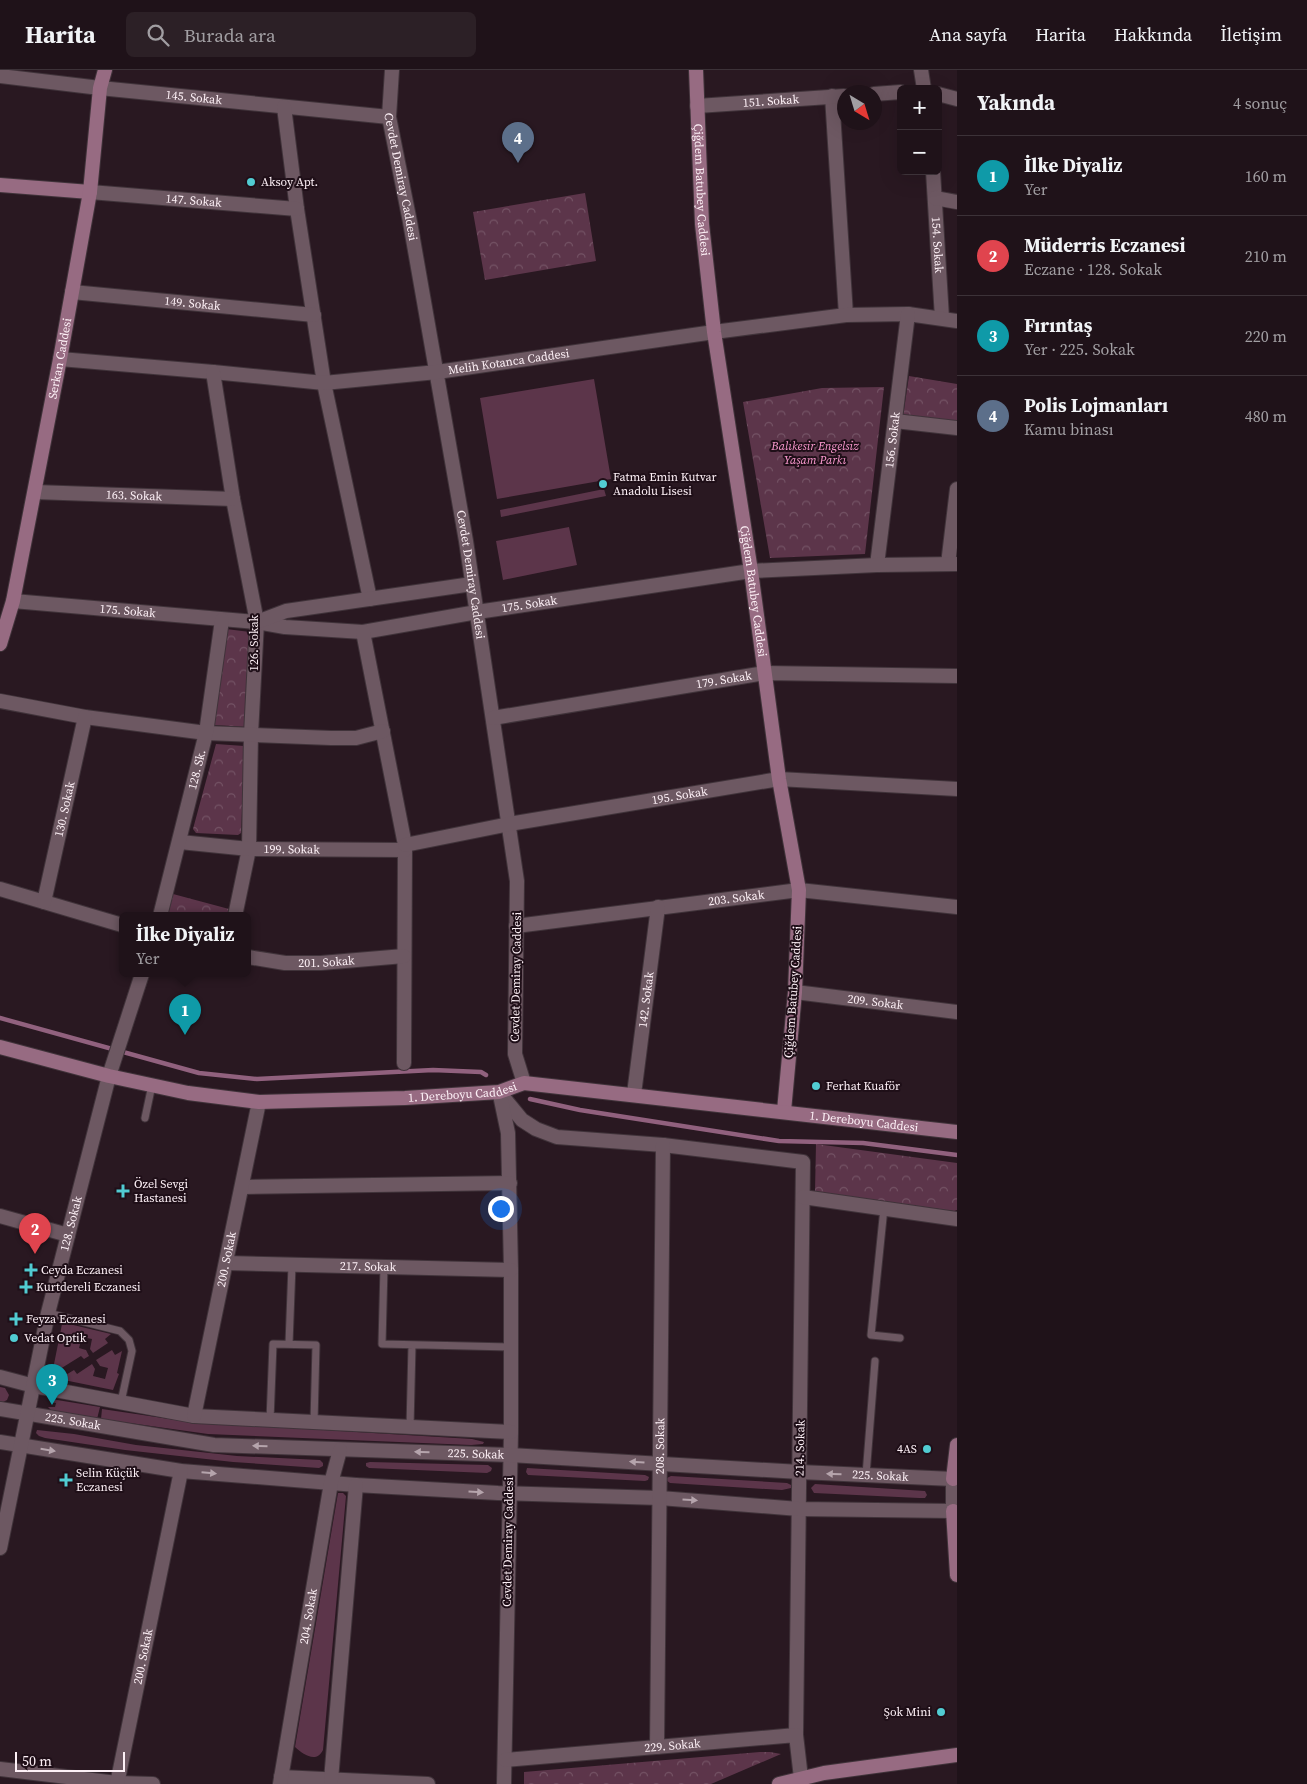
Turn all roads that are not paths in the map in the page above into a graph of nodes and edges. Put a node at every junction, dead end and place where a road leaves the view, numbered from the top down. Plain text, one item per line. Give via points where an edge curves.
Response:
1 (104, 70) edge
2 (392, 70) edge
3 (696, 70) edge
4 (921, 70) edge
5 (0, 76) edge
6 (923, 85) edge
7 (100, 88) junction
8 (897, 92) edge
9 (882, 93) edge
10 (942, 95) edge
11 (837, 96) edge
12 (957, 99) edge
13 (697, 106) junction
14 (284, 107) junction
15 (389, 117) junction
16 (839, 130) edge
17 (933, 175) edge
18 (0, 185) edge
19 (90, 192) junction
20 (935, 198) junction
21 (957, 202) edge
22 (297, 209) junction
23 (72, 292) junction
24 (908, 314) junction
25 (314, 315) junction
26 (846, 315) junction
27 (942, 318) junction
28 (957, 321) edge
29 (714, 332) junction
30 (60, 359) junction
31 (213, 372) junction
32 (437, 372) junction
33 (324, 383) junction
34 (895, 421) junction
35 (957, 428) edge
36 (957, 489) edge
37 (35, 492) junction
38 (233, 499) junction
39 (952, 564) edge
40 (877, 565) junction
41 (751, 571) junction
42 (472, 584) junction
43 (370, 600) junction
44 (12, 601) junction
45 (477, 612) junction
46 (222, 620) junction
47 (257, 622) junction
48 (363, 632) junction
49 (0, 644) edge
50 (765, 673) junction
51 (957, 676) edge
52 (0, 701) edge
53 (85, 717) junction
54 (493, 718) junction
55 (383, 731) junction
56 (206, 732) junction
57 (251, 734) junction
58 (779, 779) junction
59 (957, 789) edge
60 (509, 824) junction
61 (180, 842) junction
62 (405, 848) junction
63 (249, 849) junction
64 (0, 889) edge
65 (799, 890) junction
66 (44, 902) junction
67 (658, 907) junction
68 (957, 907) edge
69 (161, 912) edge
70 (236, 912) edge
71 (119, 924) edge
72 (516, 926) junction
73 (404, 956) junction
74 (251, 957) edge
75 (141, 977) edge
76 (795, 992) junction
77 (957, 1012) edge
78 (0, 1047) edge
79 (404, 1063) dead end
80 (109, 1076) junction
81 (524, 1083) junction
82 (152, 1085) junction
83 (499, 1092) junction
84 (634, 1094) junction
85 (259, 1102) junction
86 (784, 1111) junction
87 (145, 1118) dead end
88 (957, 1132) edge
89 (663, 1145) junction
90 (510, 1183) junction
91 (242, 1187) junction
92 (803, 1197) junction
93 (884, 1208) junction
94 (0, 1216) edge
95 (957, 1219) edge
96 (68, 1235) junction
97 (226, 1263) junction
98 (292, 1265) junction
99 (384, 1267) junction
100 (511, 1270) junction
101 (48, 1313) junction
102 (900, 1338) dead end
103 (289, 1344) junction
104 (412, 1345) junction
105 (511, 1347) junction
106 (875, 1360) dead end
107 (0, 1376) edge
108 (34, 1386) junction
109 (121, 1402) junction
110 (0, 1409) edge
111 (28, 1415) junction
112 (194, 1416) junction
113 (270, 1420) junction
114 (314, 1422) junction
115 (410, 1427) junction
116 (511, 1432) junction
117 (0, 1442) edge
118 (957, 1445) edge
119 (21, 1446) junction
120 (340, 1450) junction
121 (510, 1455) junction
122 (660, 1463) junction
123 (181, 1471) junction
124 (800, 1472) junction
125 (866, 1475) junction
126 (953, 1479) junction
127 (331, 1482) junction
128 (356, 1485) junction
129 (509, 1494) junction
130 (660, 1498) junction
131 (954, 1502) edge
132 (799, 1509) junction
133 (0, 1548) edge
134 (957, 1575) edge
135 (796, 1735) junction
136 (657, 1747) junction
137 (957, 1754) edge
138 (504, 1760) junction
139 (0, 1770) edge
140 (801, 1778) junction
141 (824, 1779) edge
142 (331, 1780) junction
143 (280, 1781) edge
144 (117, 1784) edge
145 (153, 1784) edge
146 (428, 1784) edge
147 (504, 1784) edge
148 (779, 1784) edge

1 - 7 main road, Serkan Caddesi
2 - 15 street, Cevdet Demiray Caddesi
3 - 13 main road, Çiğdem Batubey Caddesi
4 - 6 street
5 - 7 street, 145. Sokak
7 - 14 street, 145. Sokak
7 - 19 main road, Serkan Caddesi
8 - 9 street
10 - 12 street
11 - 13 street, 151. Sokak
13 - 29 main road, Çiğdem Batubey Caddesi via 702,224
14 - 15 street, 145. Sokak
14 - 22 street
15 - 32 street, Cevdet Demiray Caddesi
16 - 26 street
17 - 20 street, 154. Sokak
18 - 19 main road
19 - 22 street, 147. Sokak
19 - 23 main road, Serkan Caddesi
20 - 21 street
20 - 27 street, 154. Sokak
22 - 25 street
23 - 25 street, 149. Sokak
23 - 30 main road, Serkan Caddesi
24 - 26 street, Melih Kotanca Caddesi
24 - 27 street, Melih Kotanca Caddesi
24 - 34 street, 156. Sokak
25 - 33 street
26 - 29 street, Melih Kotanca Caddesi
27 - 28 street, Melih Kotanca Caddesi
29 - 32 street, Melih Kotanca Caddesi
29 - 41 main road, Çiğdem Batubey Caddesi
30 - 31 street, Melih Kotanca Caddesi
30 - 37 main road, Serkan Caddesi
31 - 33 street, Melih Kotanca Caddesi
31 - 38 street, 126. Sokak
32 - 33 street, Melih Kotanca Caddesi
32 - 42 street, Cevdet Demiray Caddesi
33 - 43 street
34 - 35 street
34 - 40 street, 156. Sokak
36 - 39 street
37 - 38 street, 163. Sokak
37 - 44 main road, Serkan Caddesi
38 - 47 street, 126. Sokak
39 - 40 street, 175. Sokak
40 - 41 street, 175. Sokak
41 - 45 street, 175. Sokak
41 - 50 main road, Çiğdem Batubey Caddesi
42 - 43 street
42 - 45 street, Cevdet Demiray Caddesi
43 - 47 street via 286,611
44 - 46 street, 175. Sokak
44 - 49 main road, Serkan Caddesi
45 - 48 street, 175. Sokak
45 - 54 street, Cevdet Demiray Caddesi
46 - 47 street, 175. Sokak
46 - 56 street, 128. Sk.
47 - 48 street, 175. Sokak
47 - 57 street, 126. Sokak
48 - 55 street
50 - 51 street, 179. Sokak
50 - 54 street, 179. Sokak
50 - 58 main road, Çiğdem Batubey Caddesi
52 - 53 street
53 - 56 street
53 - 66 street, 130. Sokak
54 - 60 street, Cevdet Demiray Caddesi
55 - 57 street via 356,738
55 - 62 street
56 - 57 street
56 - 61 street, 128. Sk.
57 - 63 street, 126. Sokak
58 - 59 street, 195. Sokak
58 - 60 street, 195. Sokak
58 - 65 main road, Çiğdem Batubey Caddesi
60 - 62 street, 195. Sokak
60 - 72 street, Cevdet Demiray Caddesi via 517,881
61 - 63 street, 199. Sokak
61 - 69 street, 128. Sk.
62 - 63 street, 199. Sokak
62 - 73 street
63 - 70 street, 126. Sokak
64 - 66 street
65 - 67 street, 203. Sokak
65 - 68 street, 203. Sokak
65 - 76 main road, Çiğdem Batubey Caddesi
66 - 71 street
67 - 72 street, 203. Sokak
67 - 84 street, 142. Sokak
72 - 81 street, Cevdet Demiray Caddesi via 515,1054
73 - 74 street, 201. Sokak via 321,963 285,963
73 - 79 street
75 - 80 street
76 - 77 street, 209. Sokak
76 - 86 main road, Çiğdem Batubey Caddesi
78 - 80 main road, 1. Dereboyu Caddesi
80 - 82 main road, 1. Dereboyu Caddesi
80 - 96 street, 128. Sokak
81 - 83 main road, 1. Dereboyu Caddesi
81 - 84 main road, 1. Dereboyu Caddesi
82 - 85 main road, 1. Dereboyu Caddesi
82 - 87 lane
83 - 85 main road, 1. Dereboyu Caddesi
83 - 89 street via 522,1120 557,1137
83 - 90 street, Cevdet Demiray Caddesi via 508,1133
84 - 86 main road, 1. Dereboyu Caddesi
85 - 91 street, 200. Sokak
86 - 88 main road, 1. Dereboyu Caddesi
89 - 92 street, 214. Sokak via 803,1162
89 - 122 street, 208. Sokak
90 - 91 street
90 - 100 street, Cevdet Demiray Caddesi
91 - 97 street, 200. Sokak
92 - 93 street
92 - 124 street, 214. Sokak
93 - 95 street
93 - 102 lane via 871,1335
94 - 96 street
96 - 101 street, 128. Sokak
97 - 98 street, 217. Sokak
97 - 112 street, 200. Sokak
98 - 99 street, 217. Sokak
98 - 103 lane
99 - 100 street, 217. Sokak
99 - 104 lane via 382,1344
100 - 105 street, Cevdet Demiray Caddesi
101 - 108 street, 128. Sokak
101 - 109 lane via 120,1331 129,1340 132,1351
103 - 113 lane via 273,1344
103 - 114 lane via 316,1345
104 - 105 lane
104 - 115 lane
105 - 116 street, Cevdet Demiray Caddesi
106 - 125 lane
107 - 108 street
108 - 109 street
108 - 111 street, 128. Sokak
109 - 112 street
110 - 111 street, 225. Sokak
111 - 119 street, 128. Sokak
120 -> 111 street, 225. Sokak via 214,1445
112 - 113 street
113 - 114 street
114 - 115 street
115 - 116 street
116 - 121 street, Cevdet Demiray Caddesi
117 - 119 street
118 - 126 main road
119 -> 123 street
119 - 133 street, 128. Sokak
121 -> 120 street, 225. Sokak
120 - 127 street, 204. Sokak
122 -> 121 street, 225. Sokak
121 - 129 street, Cevdet Demiray Caddesi
122 - 124 street, 225. Sokak
122 - 130 street, 208. Sokak
123 -> 127 street
123 - 144 street, 200. Sokak
125 -> 124 street, 225. Sokak
124 - 132 street, 214. Sokak
125 - 126 street, 225. Sokak
126 - 131 street
127 - 128 street
127 - 143 street, 204. Sokak
128 -> 129 street
128 - 142 street
129 - 130 street
129 - 138 street, Cevdet Demiray Caddesi
130 -> 132 street
130 - 136 street, 208. Sokak
131 - 132 street
131 - 134 main road
132 - 135 street, 214. Sokak
135 - 136 street, 229. Sokak
135 - 140 street
136 - 138 street, 229. Sokak
137 - 141 main road
138 - 147 street, Cevdet Demiray Caddesi
139 - 144 street
140 - 141 main road
140 - 148 main road
142 - 143 street
142 - 146 street
144 - 145 street

